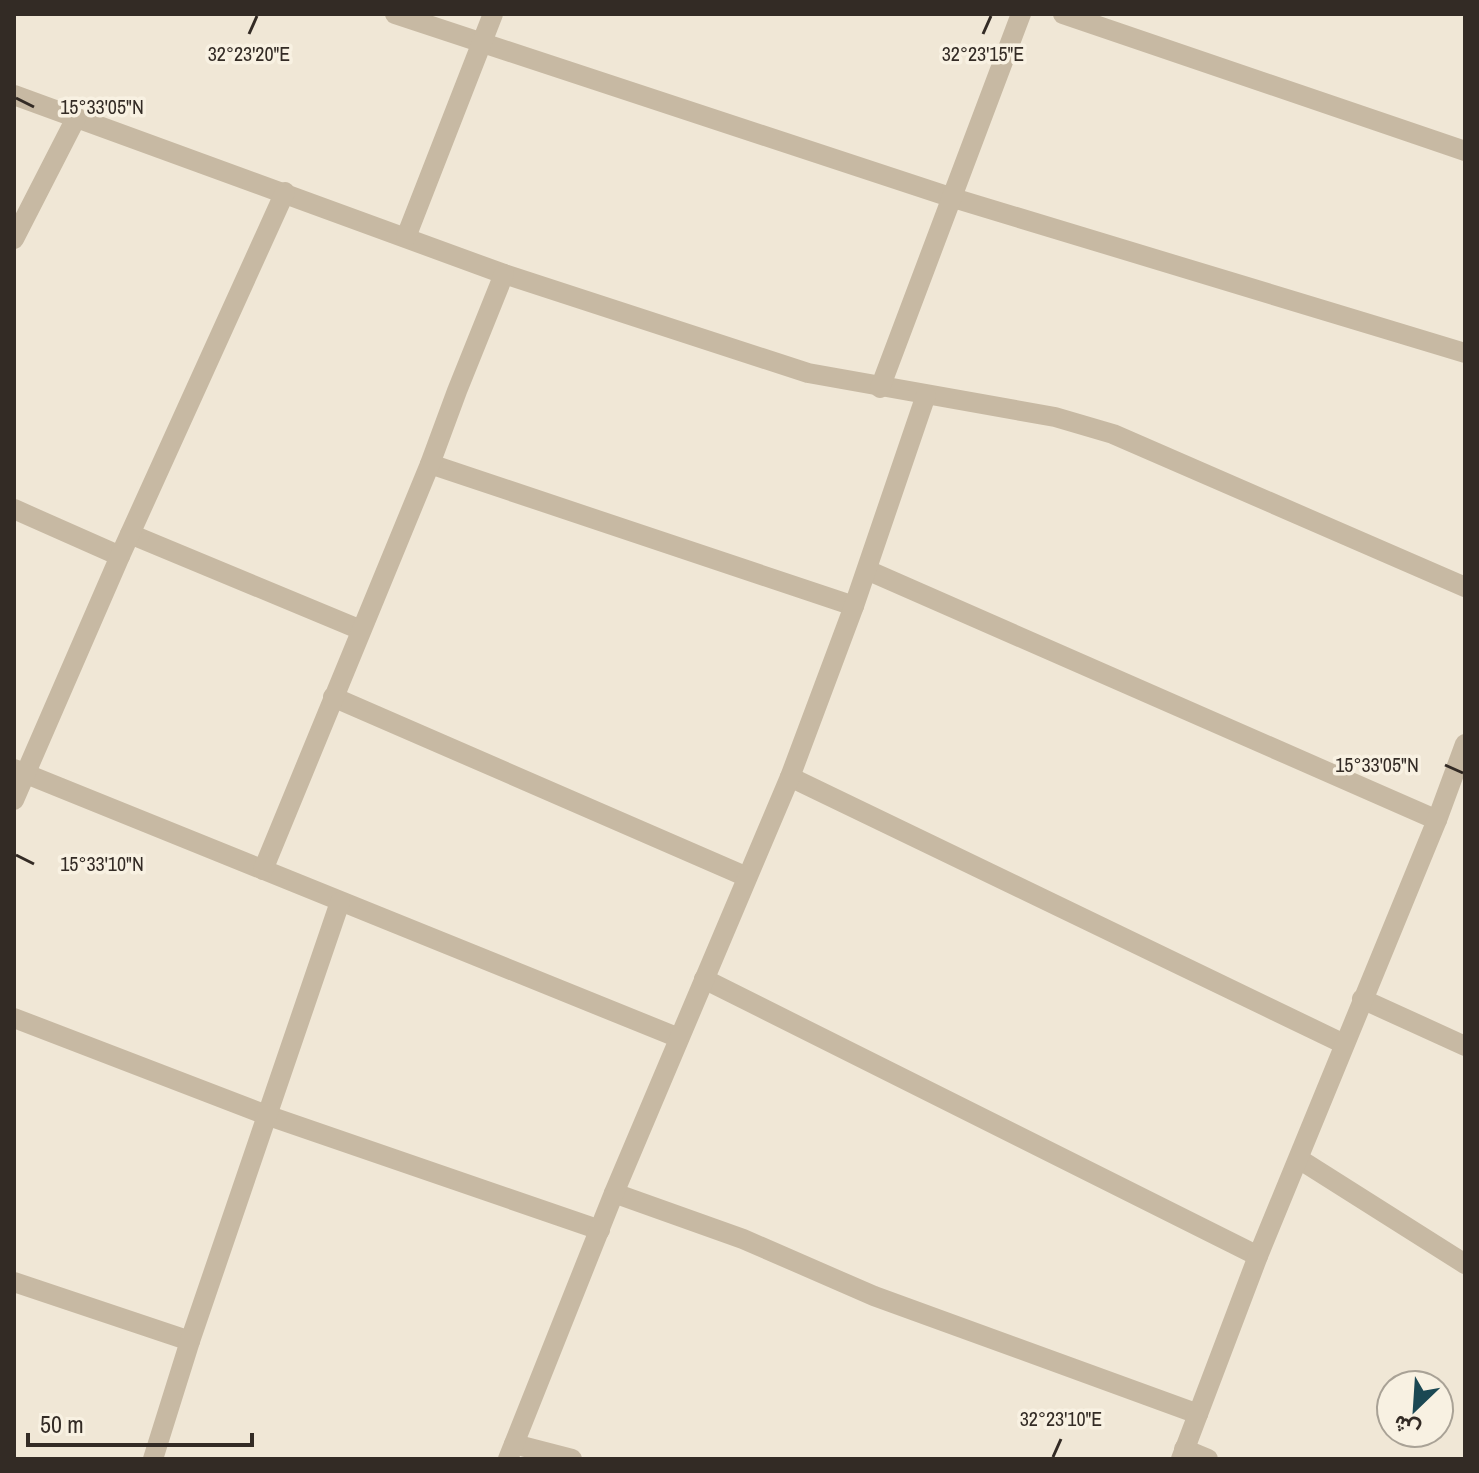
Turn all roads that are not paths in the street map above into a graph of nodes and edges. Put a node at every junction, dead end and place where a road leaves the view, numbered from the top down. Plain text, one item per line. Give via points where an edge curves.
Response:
1 (395, 14) edge
2 (493, 14) edge
3 (1021, 14) edge
4 (1063, 14) edge
5 (482, 44) junction
6 (14, 95) edge
7 (76, 118) junction
8 (1465, 151) edge
9 (285, 192) junction
10 (950, 197) junction
11 (406, 237) junction
12 (14, 239) edge
13 (504, 274) junction
14 (1465, 353) edge
15 (880, 388) junction
16 (926, 395) junction
17 (430, 464) junction
18 (14, 509) edge
19 (130, 534) junction
20 (120, 556) junction
21 (867, 570) junction
22 (1465, 587) edge
23 (854, 606) junction
24 (361, 630) junction
25 (333, 697) junction
26 (1465, 744) edge
27 (20, 771) edge
28 (1460, 774) edge
29 (790, 777) junction
30 (14, 800) edge
31 (1437, 820) junction
32 (263, 870) junction
33 (747, 877) junction
34 (340, 902) junction
35 (704, 979) junction
36 (1362, 999) junction
37 (14, 1018) edge
38 (679, 1038) junction
39 (1344, 1044) junction
40 (1465, 1046) edge
41 (269, 1116) junction
42 (1299, 1159) junction
43 (614, 1193) junction
44 (600, 1230) junction
45 (1258, 1256) junction
46 (1465, 1264) edge
47 (14, 1282) edge
48 (190, 1341) junction
49 (1198, 1414) junction
50 (511, 1451) edge
51 (1182, 1454) edge
52 (153, 1459) edge
53 (572, 1459) edge
54 (1208, 1459) edge

1 - 5 street
2 - 5 street
3 - 10 street
4 - 8 street
5 - 10 street
5 - 11 street
6 - 7 street
7 - 9 street
7 - 12 street
9 - 11 street
9 - 19 street
10 - 14 street
10 - 15 street
11 - 13 street
13 - 15 street via 808,373
13 - 17 street
15 - 16 street
16 - 21 street
16 - 22 street via 1055,417 1113,434
17 - 23 street
17 - 24 street
18 - 20 street
19 - 20 street
19 - 24 street
20 - 27 street
21 - 23 street
21 - 31 street
23 - 29 street
24 - 25 street
25 - 32 street
25 - 33 street
26 - 28 street
27 - 30 street
27 - 32 street
28 - 31 street
29 - 33 street
29 - 39 street
31 - 36 street
32 - 34 street
33 - 35 street
34 - 38 street
34 - 41 street
35 - 38 street
35 - 45 street
36 - 39 street
36 - 40 street
37 - 41 street
38 - 43 street
39 - 42 street
41 - 44 street
41 - 48 street
42 - 45 street
42 - 46 street
43 - 44 street
43 - 49 street via 743,1239 874,1296
44 - 50 street
45 - 49 street
47 - 48 street
48 - 52 street
49 - 51 street
50 - 53 street
51 - 54 street

